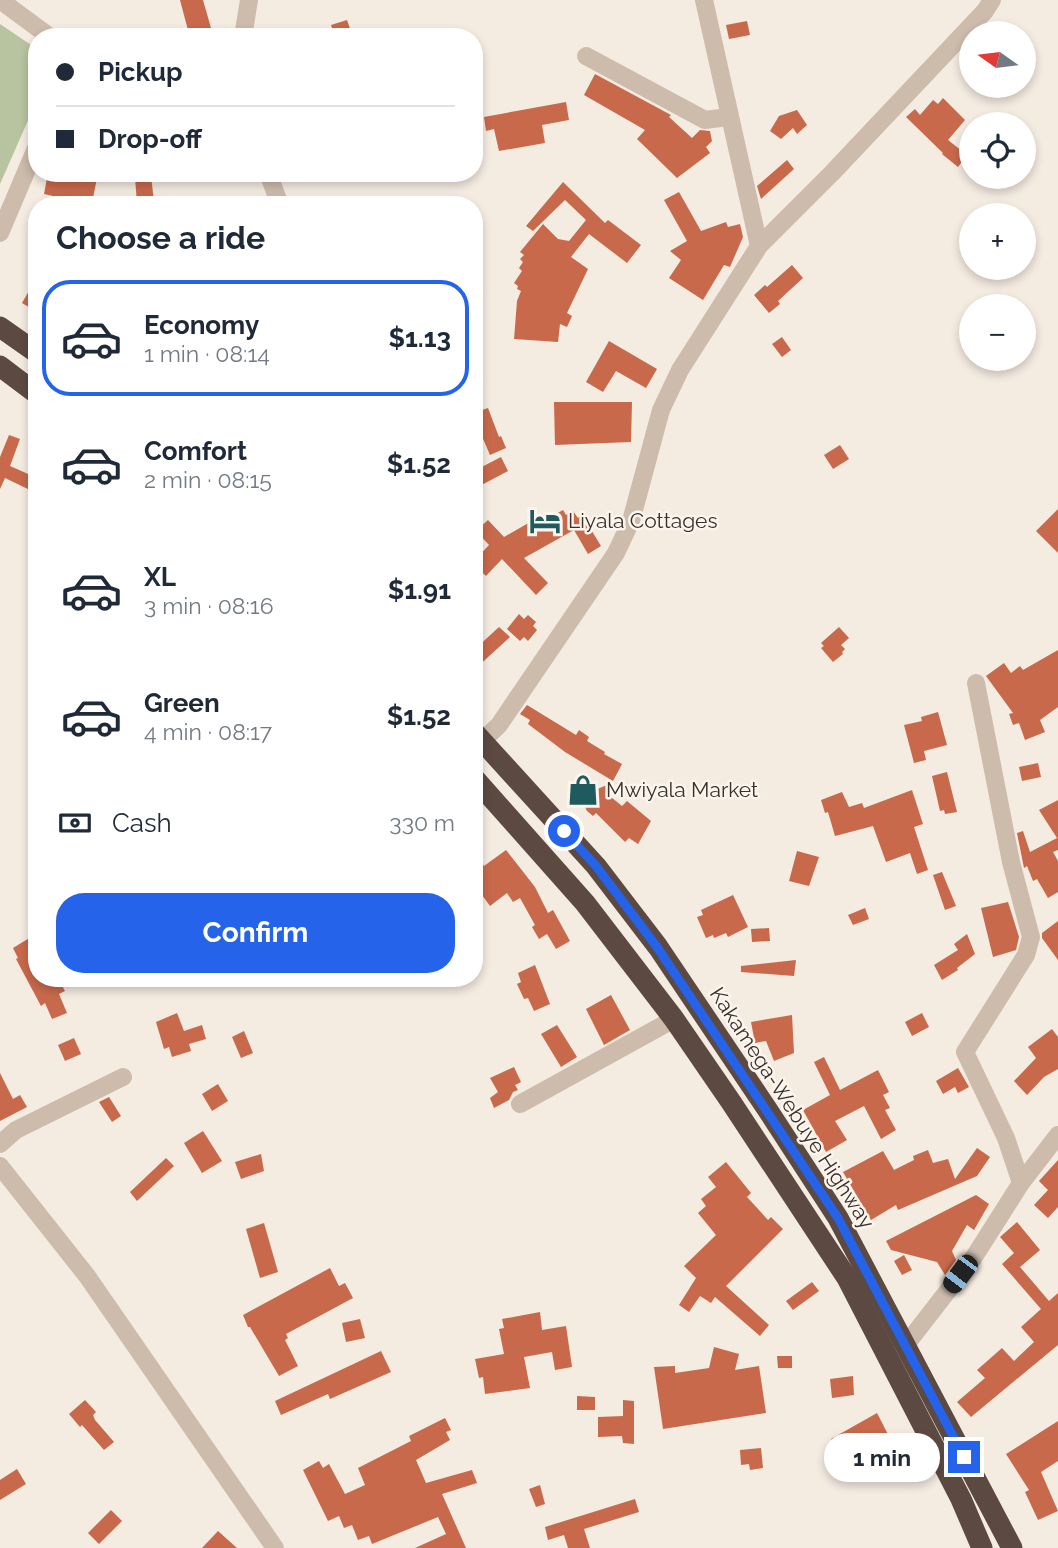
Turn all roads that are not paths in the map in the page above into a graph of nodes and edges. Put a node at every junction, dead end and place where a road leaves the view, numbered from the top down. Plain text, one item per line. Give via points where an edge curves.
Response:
1 (0, 0) edge
2 (249, 0) edge
3 (704, 0) edge
4 (992, 0) edge
5 (38, 28) edge
6 (244, 28) edge
7 (586, 56) dead end
8 (728, 117) junction
9 (28, 167) edge
10 (0, 233) edge
11 (758, 246) junction
12 (0, 327) edge
13 (28, 347) edge
14 (0, 366) edge
15 (28, 387) edge
16 (976, 683) dead end
17 (483, 733) edge
18 (483, 742) edge
19 (483, 788) edge
20 (674, 1019) junction
21 (122, 1077) dead end
22 (520, 1104) dead end
23 (1058, 1135) edge
24 (0, 1144) edge
25 (0, 1166) edge
26 (1021, 1183) junction
27 (905, 1346) junction
28 (275, 1548) edge
29 (982, 1548) edge
30 (1012, 1548) edge

1 - 5 street
2 - 6 street
3 - 8 street
4 - 11 street
7 - 8 street via 705,120
8 - 11 street
9 - 10 street
11 - 17 street via 680,370 661,410 631,521 616,553 499,725
12 - 13 highway
14 - 15 highway
16 - 26 street via 1011,862 1031,937 1027,955 965,1052 1006,1138
18 - 27 highway, Kakamega-Webuye Highway via 596,866 657,947 838,1218
19 - 20 highway via 586,903
20 - 22 street
20 - 29 highway via 847,1278
21 - 24 street via 16,1130
23 - 26 street
25 - 28 street via 87,1276
26 - 27 street via 974,1256
27 - 30 highway, Kakamega-Webuye Highway

